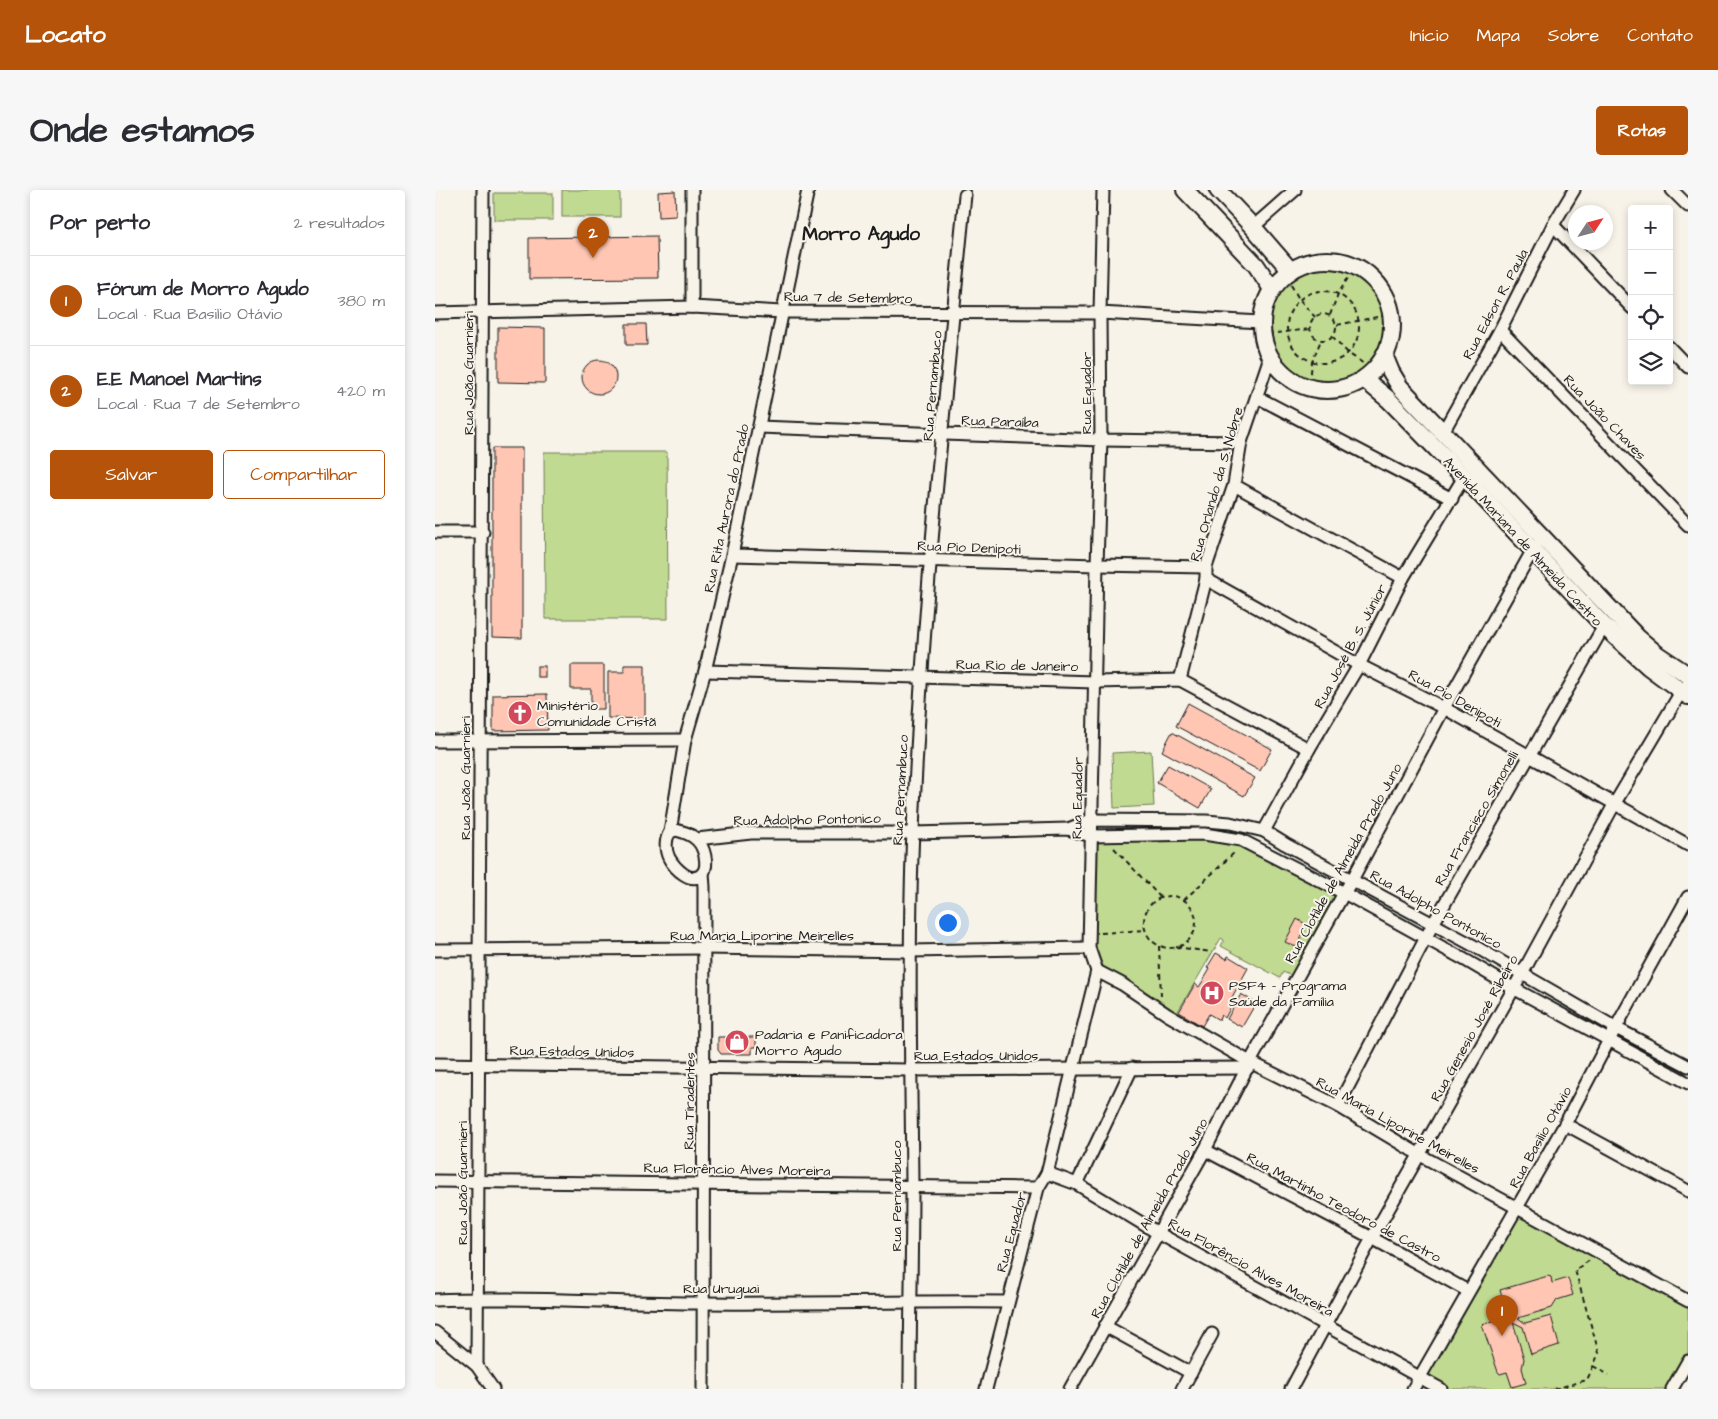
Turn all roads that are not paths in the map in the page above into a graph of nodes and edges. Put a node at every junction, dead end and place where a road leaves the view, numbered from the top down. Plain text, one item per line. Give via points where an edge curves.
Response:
1 (483, 190) edge
2 (692, 190) edge
3 (809, 190) edge
4 (1103, 190) edge
5 (1185, 190) edge
6 (1217, 190) edge
7 (1295, 190) edge
8 (1574, 190) edge
9 (1672, 190) edge
10 (965, 195) dead end
11 (1688, 206) edge
12 (1553, 225) junction
13 (1253, 227) junction
14 (1289, 275) junction
15 (1272, 289) junction
16 (1628, 304) edge
17 (692, 307) junction
18 (783, 312) junction
19 (435, 313) edge
20 (483, 313) junction
21 (954, 313) junction
22 (1100, 313) junction
23 (1265, 328) junction
24 (1500, 330) junction
25 (1673, 351) edge
26 (1385, 355) junction
27 (1270, 357) junction
28 (1688, 367) edge
29 (1367, 373) junction
30 (1257, 397) junction
31 (759, 427) junction
32 (1443, 432) junction
33 (942, 434) junction
34 (1101, 440) junction
35 (1241, 442) junction
36 (1465, 477) junction
37 (1234, 485) junction
38 (1451, 499) junction
39 (1688, 525) edge
40 (435, 532) edge
41 (483, 532) junction
42 (1541, 535) junction
43 (1533, 551) junction
44 (731, 555) junction
45 (930, 561) junction
46 (1097, 565) junction
47 (1206, 567) junction
48 (1403, 578) junction
49 (1206, 579) junction
50 (1604, 626) junction
51 (1359, 665) junction
52 (705, 671) junction
53 (1688, 675) edge
54 (921, 678) junction
55 (1180, 680) junction
56 (1095, 682) junction
57 (1686, 691) edge
58 (1444, 708) junction
59 (685, 740) junction
60 (435, 741) edge
61 (480, 742) junction
62 (1309, 750) junction
63 (1528, 756) junction
64 (1615, 803) junction
65 (1091, 820) junction
66 (1068, 829) junction
67 (1264, 831) junction
68 (670, 832) junction
69 (913, 833) junction
70 (1091, 836) junction
71 (697, 839) junction
72 (1688, 845) edge
73 (703, 873) junction
74 (1352, 880) junction
75 (1343, 893) junction
76 (1688, 897) edge
77 (1433, 924) junction
78 (1425, 939) junction
79 (1476, 947) junction
80 (704, 948) junction
81 (1089, 948) junction
82 (435, 950) edge
83 (480, 950) junction
84 (909, 951) junction
85 (1467, 961) junction
86 (1097, 971) junction
87 (1521, 974) junction
88 (1513, 988) junction
89 (1616, 1028) junction
90 (1609, 1040) junction
91 (435, 1064) edge
92 (478, 1064) junction
93 (1249, 1065) junction
94 (1688, 1066) edge
95 (705, 1068) junction
96 (1132, 1068) junction
97 (910, 1070) junction
98 (1073, 1070) junction
99 (1688, 1083) edge
100 (1338, 1106) junction
101 (1565, 1124) junction
102 (1205, 1150) junction
103 (1420, 1155) junction
104 (1047, 1173) junction
105 (435, 1181) edge
106 (477, 1181) junction
107 (1077, 1184) junction
108 (703, 1185) junction
109 (912, 1186) junction
110 (1038, 1188) junction
111 (1688, 1191) edge
112 (1517, 1208) junction
113 (1158, 1233) junction
114 (1373, 1238) junction
115 (1468, 1291) junction
116 (477, 1298) junction
117 (435, 1300) edge
118 (911, 1301) junction
119 (1688, 1301) edge
120 (1007, 1302) junction
121 (704, 1303) junction
122 (1326, 1325) junction
123 (1105, 1326) junction
124 (435, 1332) edge
125 (1212, 1334) dead end
126 (1688, 1361) edge
127 (477, 1366) junction
128 (1191, 1373) junction
129 (1420, 1377) junction
130 (493, 1389) edge
131 (703, 1389) edge
132 (910, 1389) edge
133 (986, 1389) edge
134 (1070, 1389) edge
135 (1182, 1389) edge
136 (1291, 1389) edge
137 (1413, 1389) edge
138 (1441, 1389) edge
139 (1672, 1389) edge

1 - 20 street, Rua João Guarnieri
2 - 17 street
3 - 18 street, Rua Rita Aurora do Prado
4 - 22 street, Rua Equador
5 - 15 main road
6 - 13 main road
7 - 13 street
8 - 12 street, Rua Edson R. Paula
9 - 11 street
10 - 21 street, Rua Pernambuco
12 - 16 street
12 - 24 street, Rua Edson R. Paula
13 - 14 main road
14 - 15 main road
14 - 26 main road via 1299,266 1333,260 1366,274 1379,286 1392,319
15 - 23 main road via 1265,305
17 - 18 street, Rua 7 de Setembro
17 - 20 street, Rua 7 de Setembro
18 - 21 street, Rua 7 de Setembro
18 - 31 street, Rua Rita Aurora do Prado
19 - 20 street, Rua 7 de Setembro
20 - 41 street, Rua João Guarnieri
21 - 22 street, Rua 7 de Setembro
21 - 33 street, Rua Pernambuco
22 - 23 street, Rua 7 de Setembro
22 - 34 street, Rua Equador
23 - 27 main road via 1263,340
24 - 32 street, Rua Edson R. Paula
24 - 39 street, Rua João Chaves
25 - 28 street
26 - 29 main road via 1376,368
26 - 32 main road, Avenida Mariana de Almeida Castro via 1400,388
27 - 29 main road via 1280,371 1311,388 1346,388
27 - 30 street, Rua Orlando da S. Nobre
29 - 36 main road, Avenida Mariana de Almeida Castro via 1388,399
30 - 35 street, Rua Orlando da S. Nobre
30 - 38 street
31 - 33 street, Rua Paraíba
31 - 44 street, Rua Rita Aurora do Prado
32 - 42 main road, Avenida Mariana de Almeida Castro
33 - 34 street, Rua Paraíba
33 - 45 street, Rua Pernambuco
34 - 35 street, Rua Paraíba
34 - 46 street, Rua Equador
35 - 37 street, Rua Orlando da S. Nobre
36 - 38 street, Rua José B. S. Júnior
36 - 43 main road, Avenida Mariana de Almeida Castro
37 - 47 street, Rua Orlando da S. Nobre
37 - 48 street
38 - 48 street, Rua José B. S. Júnior
40 - 41 street
41 - 61 street, Rua João Guarnieri
42 - 43 street, Rua Clotilde de Almeida Prado Juno
42 - 53 main road, Avenida Mariana de Almeida Castro via 1637,637
43 - 50 main road, Avenida Mariana de Almeida Castro
43 - 58 street, Rua Clotilde de Almeida Prado Juno
44 - 45 street, Rua Pio Denipoti
44 - 52 street, Rua Rita Aurora do Prado
45 - 46 street, Rua Pio Denipoti
45 - 54 street, Rua Pernambuco
46 - 47 street, Rua Pio Denipoti
46 - 56 street, Rua Equador
47 - 49 street, Rua Orlando da S. Nobre
48 - 51 street, Rua José B. S. Júnior
49 - 51 street, Rua Pio Denipoti
49 - 55 street, Rua Orlando da S. Nobre
50 - 57 main road, Avenida Mariana de Almeida Castro via 1627,648
50 - 63 street, Rua Francisco Simonelli
51 - 58 street, Rua Pio Denipoti
51 - 62 street, Rua José B. S. Júnior
52 - 54 street, Rua Rio de Janeiro
52 - 59 street, Rua Rita Aurora do Prado
54 - 56 street, Rua Rio de Janeiro
54 - 69 street, Rua Pernambuco
55 - 56 street, Rua Rio de Janeiro
55 - 62 street, Rua Rio de Janeiro
56 - 65 street, Rua Equador
57 - 64 street, Rua Genesio José Ribeiro
58 - 63 street, Rua Pio Denipoti
58 - 74 street, Rua Clotilde de Almeida Prado Juno
59 - 61 street
59 - 68 street, Rua Rita Aurora do Prado
60 - 61 street
61 - 83 street, Rua João Guarnieri
62 - 67 street, Rua José B. S. Júnior
63 - 64 street, Rua Pio Denipoti
63 - 77 street, Rua Francisco Simonelli
64 - 72 street, Rua Pio Denipoti
64 - 87 street, Rua Genesio José Ribeiro
65 - 66 street, Rua Adolpho Pontonico
65 - 67 street, Rua Adolpho Pontonico via 1207,821
65 - 70 street, Rua Equador
66 - 69 street, Rua Adolpho Pontonico
66 - 70 street, Rua Adolpho Pontonico
67 - 74 street, Rua Adolpho Pontonico
68 - 71 street via 682,831
68 - 73 street via 666,843 667,855 674,866 691,877
69 - 71 street, Rua Adolpho Pontonico via 751,833
69 - 84 street, Rua Pernambuco
70 - 75 street, Rua Adolpho Pontonico via 1205,834 1233,838
70 - 81 street, Rua Equador
71 - 73 street via 706,861
73 - 80 street, Rua Tiradentes
74 - 75 street, Rua Clotilde de Almeida Prado Juno
74 - 77 street, Rua Adolpho Pontonico
75 - 78 street, Rua Adolpho Pontonico
75 - 93 street, Rua Clotilde de Almeida Prado Juno
76 - 89 street, Rua Basilio Otávio
77 - 78 street, Rua Francisco Simonelli
77 - 79 street, Rua Adolpho Pontonico
78 - 85 street, Rua Adolpho Pontonico
78 - 100 street, Rua Francisco Simonelli
79 - 85 street
79 - 87 street, Rua Adolpho Pontonico
80 - 83 street, Rua Maria Liporine Meirelles
80 - 84 street, Rua Maria Liporine Meirelles
80 - 95 street, Rua Tiradentes
81 - 84 street, Rua Maria Liporine Meirelles
81 - 86 street, Rua Equador
82 - 83 street, Rua Maria Liporine Meirelles
83 - 92 street, Rua João Guarnieri
84 - 97 street, Rua Pernambuco
85 - 88 street, Rua Adolpho Pontonico
86 - 93 street, Rua Maria Liporine Meirelles
86 - 98 street, Rua Equador
87 - 88 street, Rua Genesio José Ribeiro
87 - 89 street, Rua Adolpho Pontonico
88 - 90 street, Rua Adolpho Pontonico
88 - 103 street, Rua Genesio José Ribeiro
89 - 90 street, Rua Basilio Otávio
89 - 94 street, Rua Adolpho Pontonico
90 - 99 street, Rua Adolpho Pontonico
90 - 101 street, Rua Basilio Otávio
91 - 92 street, Rua Estados Unidos
92 - 95 street, Rua Estados Unidos
92 - 106 street, Rua João Guarnieri
93 - 96 street, Rua Estados Unidos
93 - 100 street, Rua Maria Liporine Meirelles
93 - 102 street, Rua Clotilde de Almeida Prado Juno
95 - 97 street, Rua Estados Unidos
95 - 108 street, Rua Tiradentes
96 - 98 street, Rua Estados Unidos
96 - 107 street
97 - 98 street, Rua Estados Unidos
97 - 109 street, Rua Pernambuco
98 - 104 street, Rua Equador
100 - 103 street, Rua Maria Liporine Meirelles
101 - 111 street
101 - 112 street, Rua Basilio Otávio
102 - 113 street, Rua Clotilde de Almeida Prado Juno
102 - 114 street, Rua Martinho Teodoro de Castro
103 - 112 street, Rua Maria Liporine Meirelles
103 - 114 street, Rua Genesio José Ribeiro
104 - 107 street, Rua Florêncio Alves Moreira
104 - 110 street, Rua Equador
105 - 106 street, Rua Florêncio Alves Moreira
106 - 108 street, Rua Florêncio Alves Moreira
106 - 116 street, Rua João Guarnieri
107 - 113 street, Rua Florêncio Alves Moreira
108 - 109 street, Rua Florêncio Alves Moreira
108 - 121 street, Rua Tiradentes
109 - 110 street, Rua Florêncio Alves Moreira
109 - 118 street, Rua Pernambuco
110 - 120 street, Rua Equador
112 - 115 street, Rua Basilio Otávio
112 - 119 street, Rua Maria Liporine Meirelles
113 - 122 street, Rua Florêncio Alves Moreira
113 - 123 street, Rua Clotilde de Almeida Prado Juno
114 - 115 street, Rua Martinho Teodoro de Castro
114 - 122 street, Rua Genesio José Ribeiro
115 - 129 street, Rua Basilio Otávio
116 - 117 street, Rua Uruguai
116 - 121 street, Rua Uruguai
116 - 127 street, Rua João Guarnieri
118 - 120 street, Rua Uruguai
118 - 121 street, Rua Uruguai
118 - 132 street, Rua Pernambuco
120 - 133 street, Rua Equador
121 - 131 street, Rua Tiradentes
122 - 129 street, Rua Florêncio Alves Moreira
122 - 136 street, Rua Genesio José Ribeiro
123 - 128 street
123 - 134 street, Rua Clotilde de Almeida Prado Juno
124 - 127 street
125 - 128 street
126 - 139 street
127 - 130 street
128 - 135 street
129 - 137 street, Rua Basilio Otávio
129 - 138 street, Rua Florêncio Alves Moreira

